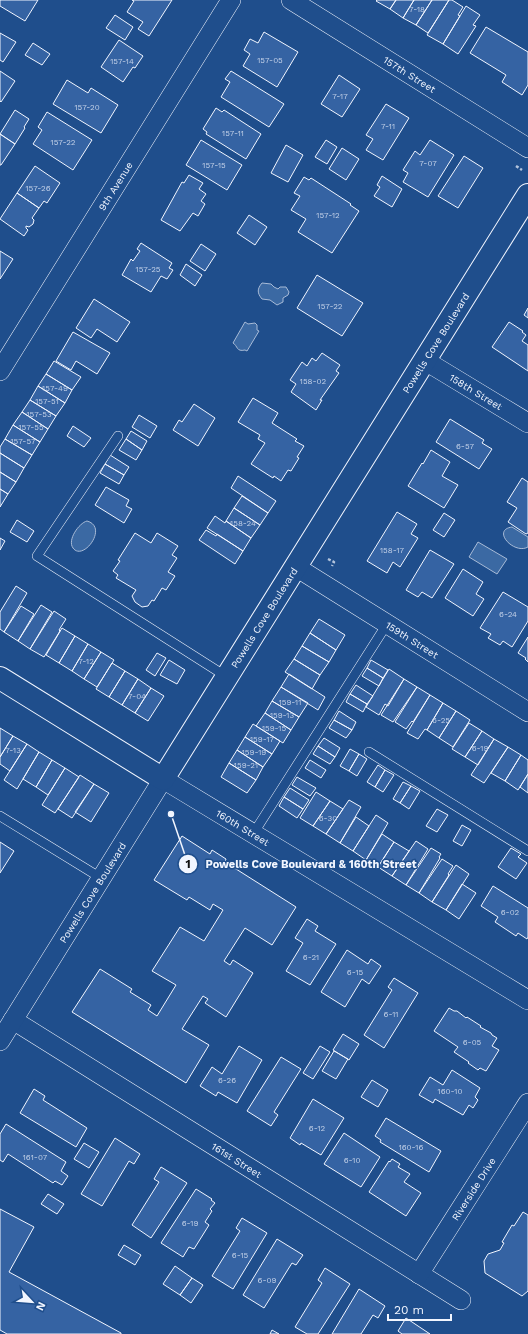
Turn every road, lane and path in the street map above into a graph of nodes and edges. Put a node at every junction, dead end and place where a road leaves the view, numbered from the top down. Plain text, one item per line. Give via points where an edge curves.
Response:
1 (231, 0) edge
2 (291, 0) edge
3 (528, 148) edge
4 (528, 194) edge
5 (424, 360) junction
6 (0, 371) edge
7 (528, 423) edge
8 (118, 436) dead end
9 (328, 559) dead end
10 (334, 562) dead end
11 (296, 567) junction
12 (387, 624) junction
13 (227, 677) junction
14 (0, 678) edge
15 (528, 712) edge
16 (369, 752) dead end
17 (163, 779) junction
18 (0, 816) edge
19 (253, 834) junction
20 (528, 851) edge
21 (101, 878) junction
22 (528, 1000) edge
23 (13, 1020) junction
24 (0, 1040) edge
25 (528, 1103) edge
26 (419, 1274) junction
27 (461, 1300) dead end

1 - 6 street, 9th Avenue
2 - 3 street, 157th Street
4 - 5 street, Powells Cove Boulevard
5 - 7 street, 158th Street
5 - 11 street, Powells Cove Boulevard
8 - 13 lane via 37,556
9 - 10 path
11 - 12 street, 159th Street
11 - 13 street, Powells Cove Boulevard
12 - 15 street, 159th Street
12 - 19 lane
13 - 17 street, Powells Cove Boulevard
14 - 17 street, 160th Street
16 - 20 lane
17 - 19 street, 160th Street
17 - 21 street, Powells Cove Boulevard
18 - 21 lane
19 - 22 street, 160th Street
21 - 23 street, Powells Cove Boulevard
23 - 24 street, Powells Cove Boulevard
23 - 26 street, 161st Street
25 - 26 street, Riverside Drive
26 - 27 street, 161st Street

